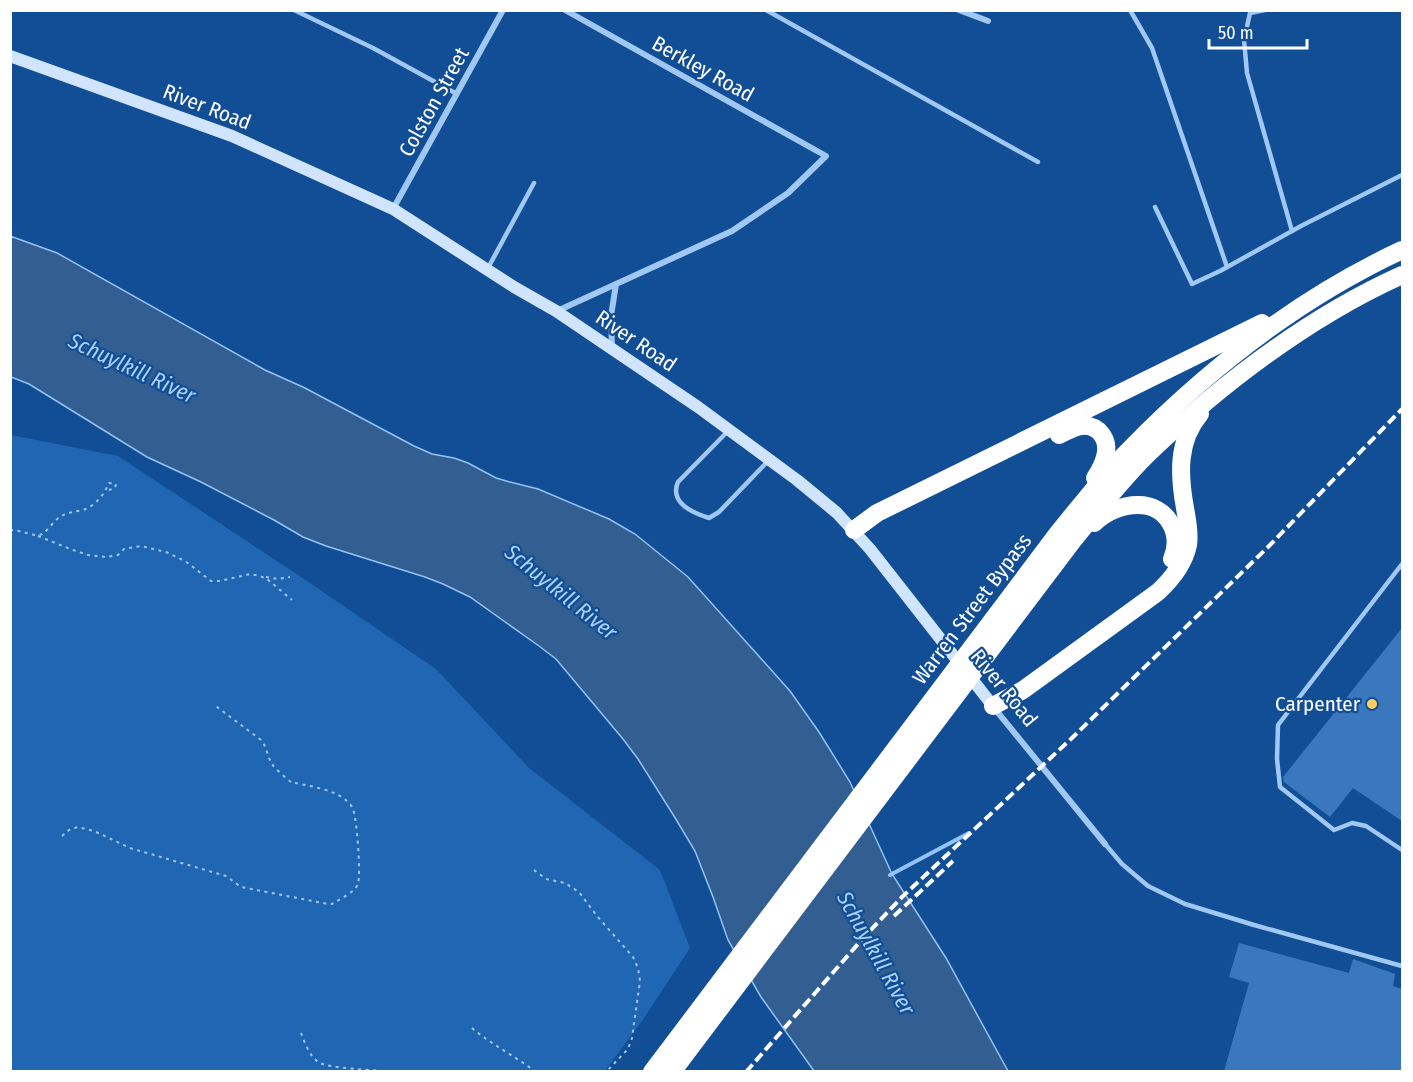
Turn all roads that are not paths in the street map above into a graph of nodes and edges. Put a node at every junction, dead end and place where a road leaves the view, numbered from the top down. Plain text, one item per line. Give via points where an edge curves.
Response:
1 (294, 10) edge
2 (503, 10) edge
3 (565, 10) edge
4 (766, 10) edge
5 (959, 10) edge
6 (1130, 10) edge
7 (1264, 10) edge
8 (988, 21) dead end
9 (10, 56) edge
10 (457, 94) junction
11 (1038, 162) dead end
12 (1402, 175) edge
13 (534, 183) dead end
14 (1155, 207) dead end
15 (393, 209) junction
16 (1292, 231) junction
17 (1402, 250) edge
18 (1227, 267) junction
19 (487, 270) junction
20 (1402, 275) edge
21 (616, 284) junction
22 (1326, 292) junction
23 (556, 311) junction
24 (612, 349) junction
25 (1221, 390) junction
26 (729, 430) junction
27 (769, 459) junction
28 (1080, 506) junction
29 (854, 530) junction
30 (1071, 543) junction
31 (1402, 564) edge
32 (982, 647) junction
33 (993, 706) junction
34 (1105, 844) joint
35 (1402, 849) edge
36 (1402, 966) edge
37 (700, 1022) junction
38 (652, 1071) edge
39 (672, 1071) edge

1 - 10 lane
2 - 10 street, Colston Street
3 - 21 street, Berkley Road via 825,156 788,193 732,231
4 - 11 lane
5 - 8 street
6 - 18 lane via 1152,48
7 - 16 lane via 1250,13 1244,40 1247,73
9 - 15 street, River Road via 232,136
10 - 15 street, Colston Street
12 - 16 lane
13 - 19 lane
14 - 18 lane via 1192,284
15 - 19 street, River Road
16 - 18 lane
17 - 22 highway, Warren Street Bypass
19 - 23 street, River Road
20 - 25 highway, Warren Street Bypass via 1306,328
21 - 23 street
21 - 24 street via 611,316
22 - 28 highway, Warren Street Bypass via 1263,332 1208,375 1128,451
22 - 29 highway via 877,513
23 - 24 street, River Road
24 - 26 street, River Road
25 - 30 highway, Warren Street Bypass via 1140,463
25 - 33 highway via 1196,418 1182,450 1180,473 1189,536 1185,555 1174,575 1158,592 1033,683
26 - 27 street, River Road
26 - 27 lane via 678,482 677,496 690,511 709,518 719,512
27 - 29 street, River Road
28 - 29 highway via 1107,449 1103,435 1088,426 1070,430 882,523
28 - 32 highway, Warren Street Bypass
29 - 33 street, River Road
30 - 32 highway, Warren Street Bypass
30 - 33 highway via 1106,514 1136,505 1162,513 1172,525 1176,548 1160,577 1017,682
31 - 35 lane via 1278,725 1277,759 1280,787 1334,830 1352,823 1366,826
32 - 37 highway, Warren Street Bypass
33 - 34 street, River Road
34 - 36 lane via 1148,886 1185,904
37 - 38 highway, Warren Street Bypass
37 - 39 highway, Warren Street Bypass

